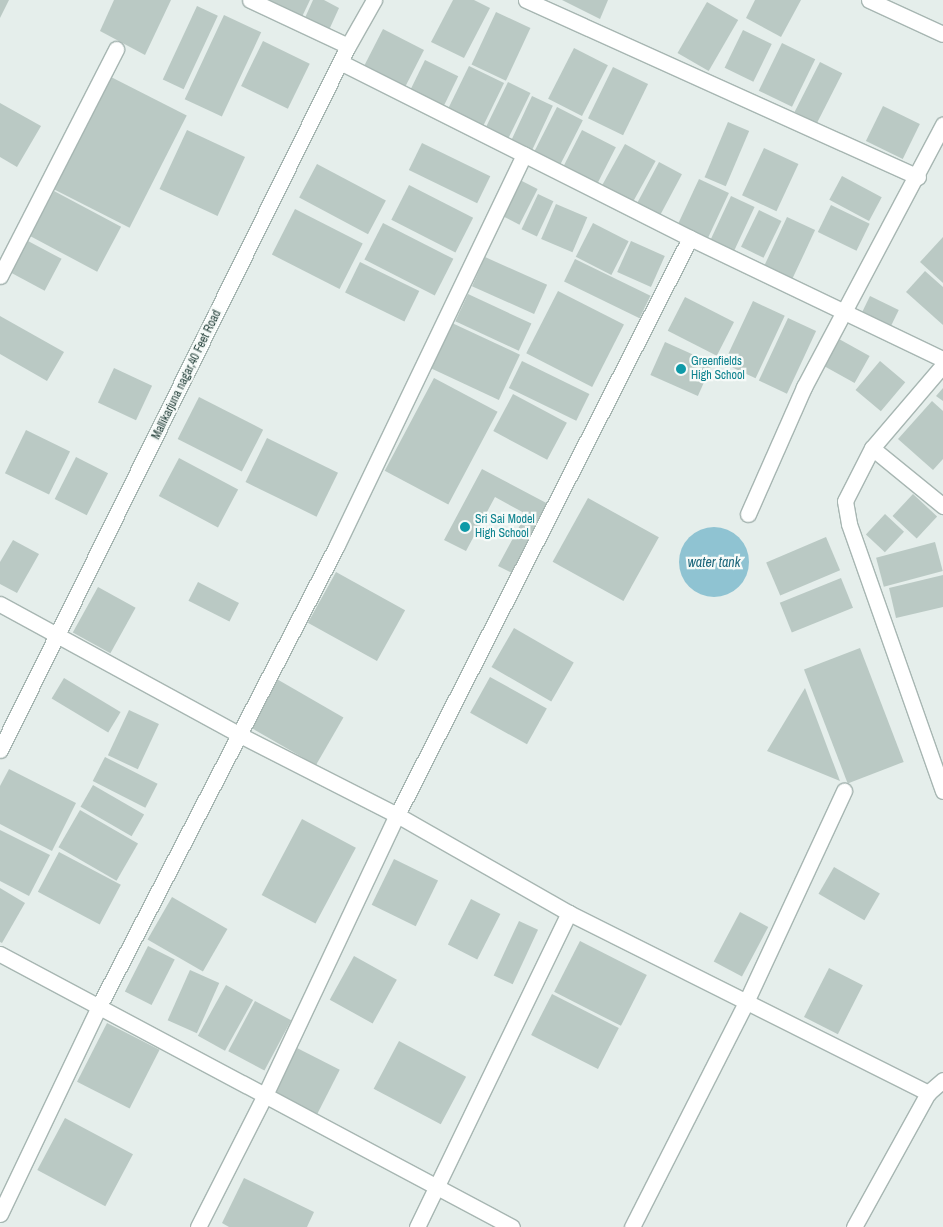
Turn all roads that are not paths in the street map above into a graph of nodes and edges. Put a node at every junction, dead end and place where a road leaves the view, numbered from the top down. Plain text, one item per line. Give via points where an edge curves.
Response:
1 (250, 0) edge
2 (374, 0) edge
3 (526, 0) edge
4 (869, 0) edge
5 (943, 34) edge
6 (348, 46) junction
7 (116, 49) dead end
8 (342, 63) junction
9 (943, 124) edge
10 (524, 154) junction
11 (918, 177) junction
12 (690, 238) junction
13 (0, 276) edge
14 (843, 311) junction
15 (943, 359) edge
16 (943, 365) edge
17 (872, 448) junction
18 (943, 506) edge
19 (748, 514) dead end
20 (0, 604) edge
21 (57, 638) junction
22 (238, 734) junction
23 (0, 750) edge
24 (844, 791) dead end
25 (943, 791) edge
26 (397, 815) junction
27 (569, 913) junction
28 (0, 954) edge
29 (746, 1002) junction
30 (100, 1006) junction
31 (943, 1080) edge
32 (928, 1094) junction
33 (265, 1095) junction
34 (437, 1185) junction
35 (0, 1214) edge
36 (198, 1227) edge
37 (417, 1227) edge
38 (512, 1227) edge
39 (632, 1227) edge
40 (854, 1227) edge

1 - 6 street
2 - 6 street, Mallikarjuna nagar,40 Feet Road
3 - 11 street
4 - 5 street
6 - 8 street, Mallikarjuna nagar,40 Feet Road
7 - 13 street
8 - 10 street
8 - 21 street, Mallikarjuna nagar,40 Feet Road
9 - 11 street
10 - 12 street
10 - 22 street via 337,545
11 - 14 street
12 - 14 street
12 - 26 street
14 - 15 street
14 - 19 street via 804,387
16 - 17 street
17 - 18 street
17 - 25 street via 845,501 849,524
20 - 21 street
21 - 22 street
21 - 23 street, Mallikarjuna nagar,40 Feet Road
22 - 26 street
22 - 30 street
24 - 29 street
26 - 27 street
26 - 33 street
27 - 29 street
27 - 34 street
28 - 30 street
29 - 32 street
29 - 39 street
30 - 33 street
30 - 35 street
31 - 32 street
32 - 40 street
33 - 34 street
33 - 36 street
34 - 37 street
34 - 38 street

